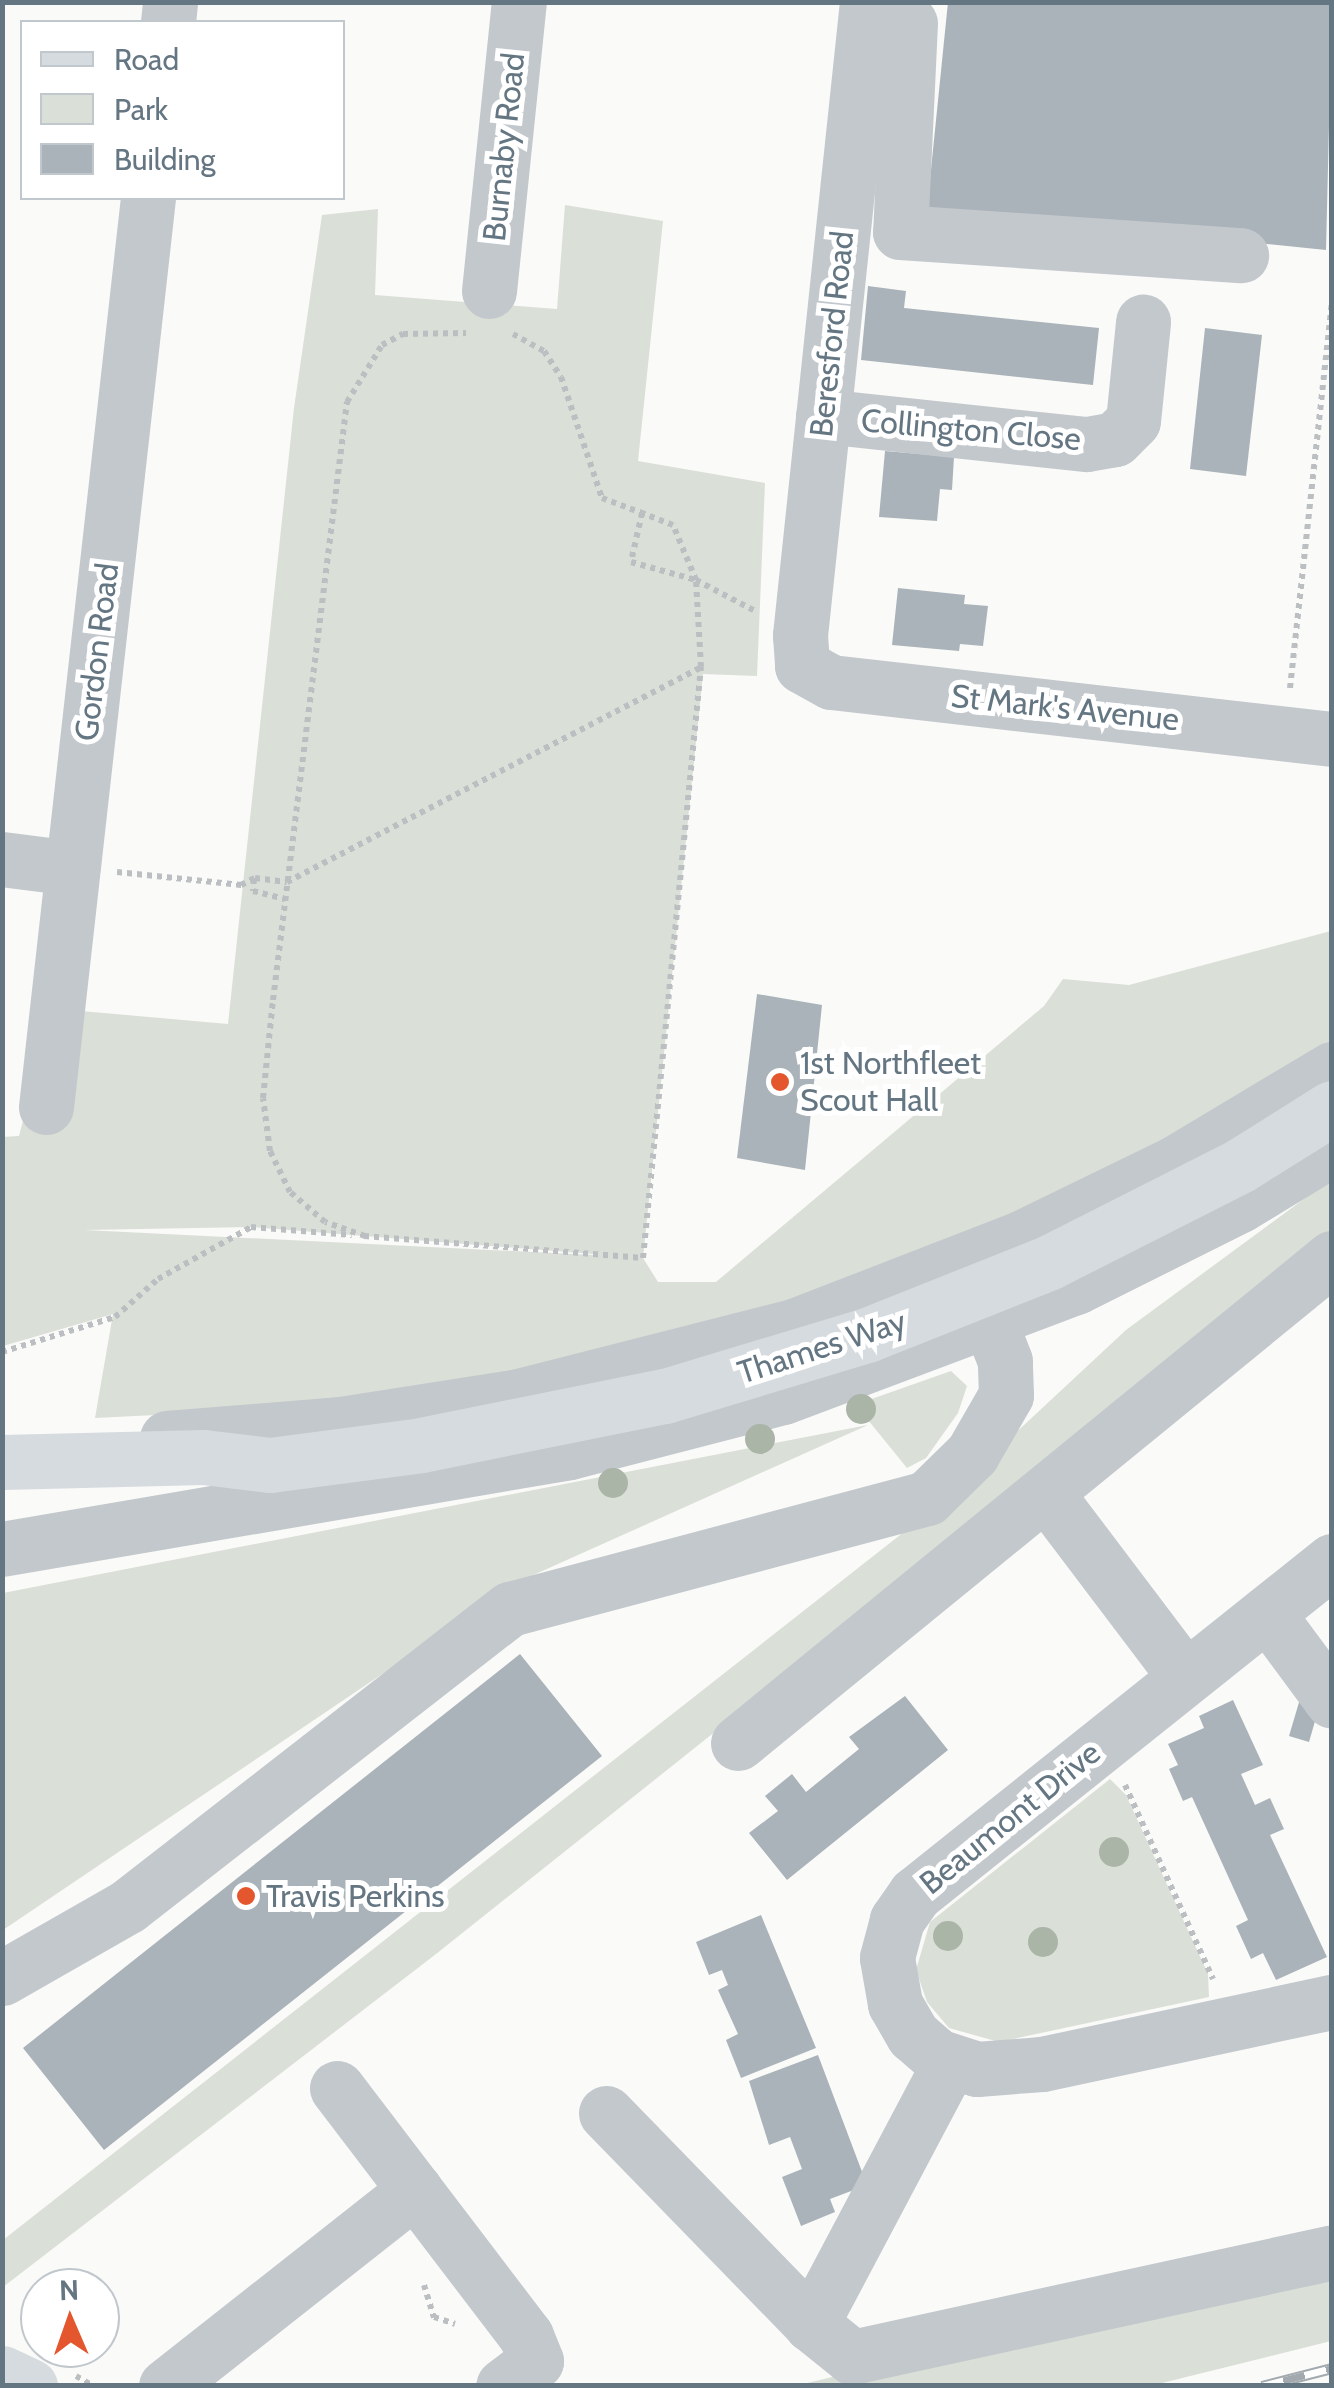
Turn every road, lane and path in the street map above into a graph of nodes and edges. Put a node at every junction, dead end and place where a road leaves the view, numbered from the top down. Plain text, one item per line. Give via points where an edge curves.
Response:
1 (519, 2) edge
2 (889, 13) edge
3 (148, 200) edge
4 (845, 210) junction
5 (901, 213) junction
6 (1241, 256) dead end
7 (1332, 302) edge
8 (489, 319) junction
9 (1143, 322) dead end
10 (824, 416) junction
11 (642, 513) junction
12 (696, 580) junction
13 (801, 650) junction
14 (701, 667) junction
15 (1308, 736) edge
16 (2, 859) edge
17 (72, 868) junction
18 (254, 878) junction
19 (287, 882) junction
20 (286, 899) junction
21 (1332, 1069) edge
22 (46, 1106) dead end
23 (1332, 1108) edge
24 (1332, 1149) edge
25 (365, 1236) junction
26 (1332, 1258) edge
27 (985, 1307) junction
28 (2, 1352) edge
29 (25, 1461) edge
30 (270, 1465) junction
31 (1046, 1493) junction
32 (2, 1494) edge
33 (2, 1549) edge
34 (1332, 1561) edge
35 (1266, 1612) junction
36 (1185, 1677) junction
37 (1332, 1701) edge
38 (738, 1743) dead end
39 (1119, 1773) dead end
40 (2, 1978) edge
41 (1216, 1987) dead end
42 (1332, 2002) edge
43 (950, 2062) junction
44 (337, 2088) dead end
45 (606, 2112) dead end
46 (415, 2190) junction
47 (1332, 2252) edge
48 (811, 2324) junction
49 (2, 2373) edge
50 (532, 2378) edge
51 (30, 2386) edge
52 (166, 2386) edge

1 - 8 street, Burnaby Road
2 - 4 street, Beresford Road
2 - 5 street
3 - 17 street, Gordon Road
4 - 5 street
4 - 10 street, Beresford Road
5 - 6 street via 900,232
7 - 15 path
8 - 11 path via 544,352 562,377 602,498
8 - 19 path via 403,334 382,345 347,402
9 - 10 street, Collington Close via 1133,421 1114,439 1087,444
10 - 13 street, Beresford Road
11 - 12 path via 673,525
11 - 12 path via 631,562
12 - 13 path
12 - 14 path
13 - 15 street, St Mark's Avenue via 832,682
14 - 19 path
14 - 25 path via 643,1258
16 - 17 street
17 - 18 path via 240,885
17 - 22 street, Gordon Road
18 - 19 path
18 - 20 path via 253,891
19 - 20 path
20 - 25 path via 264,1129 290,1192 325,1222
21 - 29 street via 1172,1164 1021,1238 794,1326 519,1396 277,1431 96,1442
23 - 27 main road, Thames Way
24 - 27 street via 1200,1226
25 - 28 path via 251,1228 158,1279 115,1317
26 - 31 street
27 - 30 main road, Thames Way via 632,1404 422,1445
27 - 33 street via 783,1398 626,1441
27 - 40 street via 1007,1371 1004,1401 972,1454 928,1498 510,1609 128,1906
29 - 30 main road, Thames Way via 203,1457
29 - 32 street
30 - 32 main road, Thames Way via 227,1482
31 - 36 street
31 - 38 street
34 - 35 street, Beaumont Drive
35 - 36 street, Beaumont Drive
35 - 37 street
36 - 43 street, Beaumont Drive via 905,1905 887,1954 892,1995 917,2040
39 - 41 path
42 - 43 street via 1011,2070
43 - 48 street
44 - 46 street
45 - 48 street
46 - 50 street via 526,2336
46 - 52 street
47 - 48 street via 852,2357
49 - 51 main road

